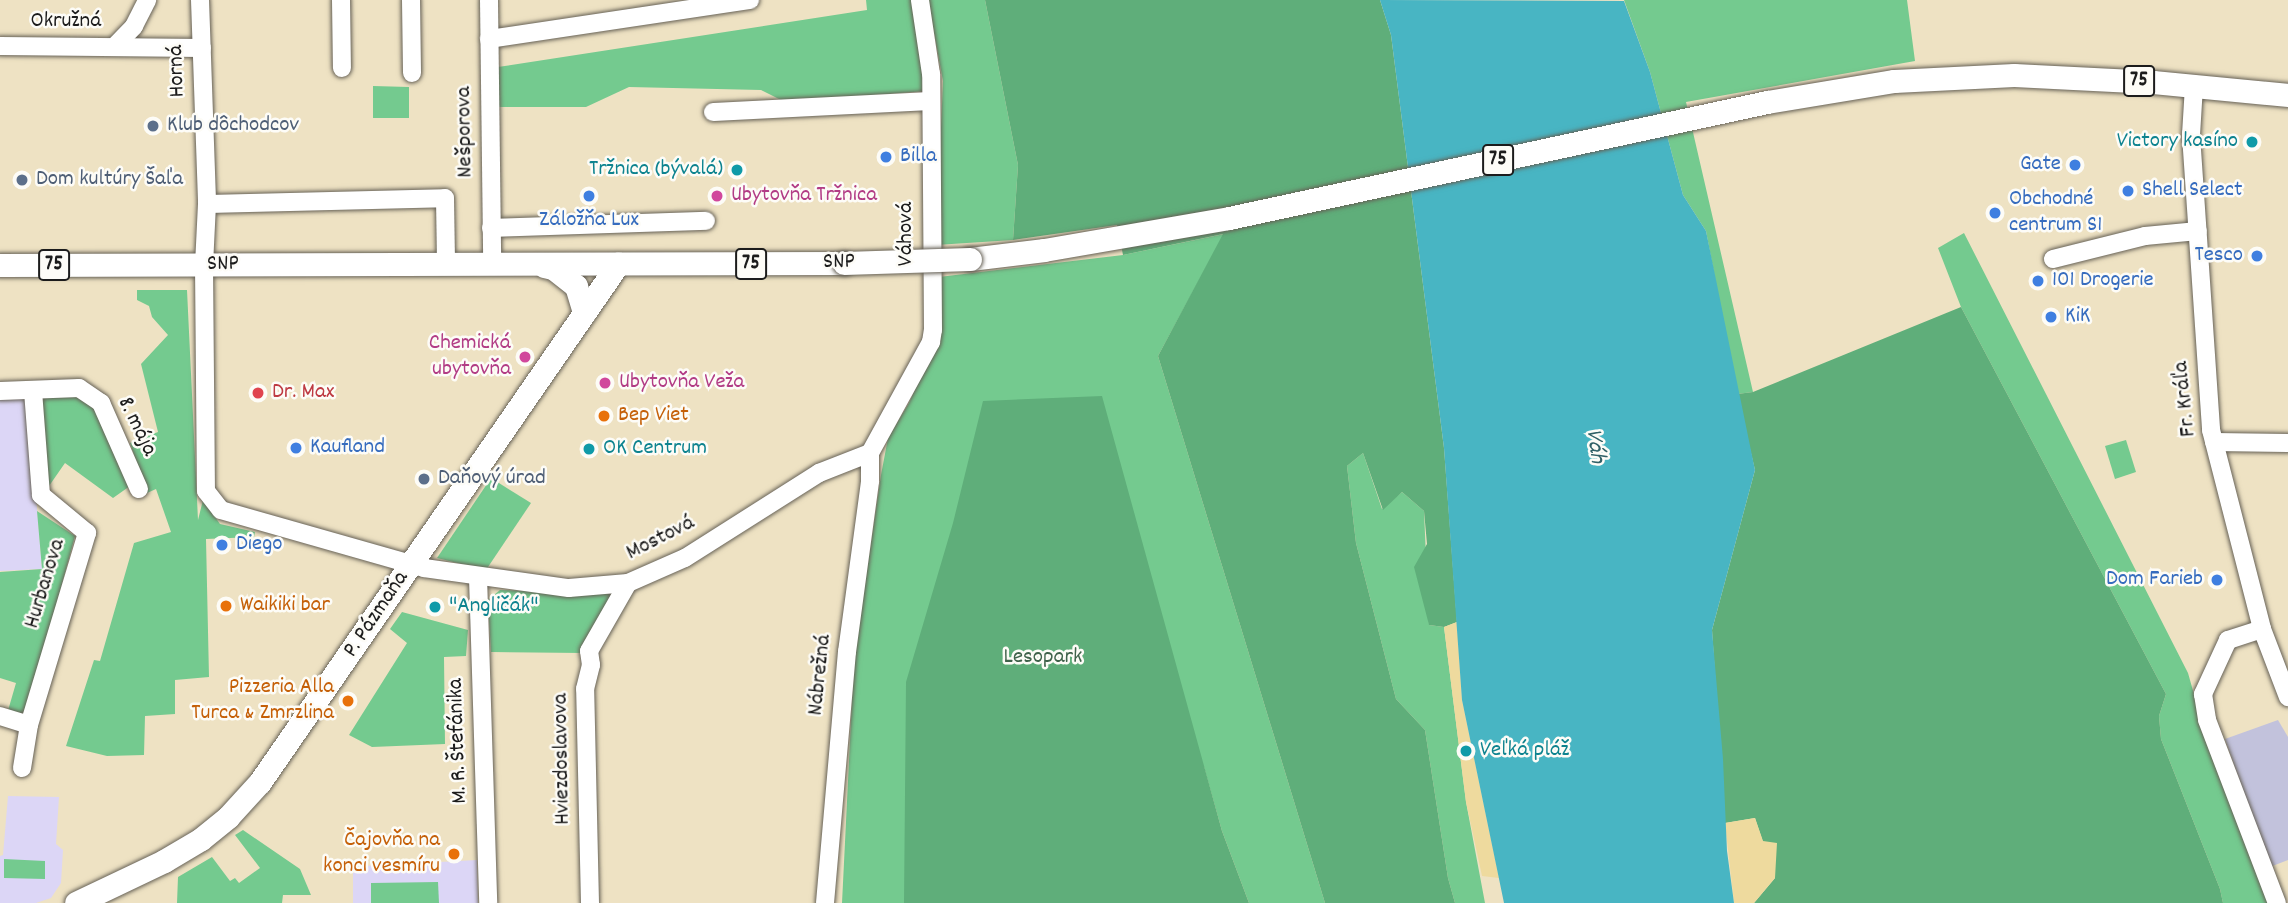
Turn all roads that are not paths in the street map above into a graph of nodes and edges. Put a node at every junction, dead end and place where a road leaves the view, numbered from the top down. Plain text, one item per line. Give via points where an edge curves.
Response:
1 (147, 0) edge
2 (200, 0) edge
3 (341, 0) edge
4 (411, 0) edge
5 (489, 0) edge
6 (920, 0) edge
7 (741, 1) edge
8 (489, 39) junction
9 (0, 46) edge
10 (114, 47) junction
11 (202, 48) junction
12 (342, 68) dead end
13 (412, 73) dead end
14 (2194, 86) junction
15 (2288, 95) edge
16 (931, 101) junction
17 (713, 112) dead end
18 (207, 204) junction
19 (706, 221) dead end
20 (491, 228) junction
21 (2198, 231) junction
22 (2053, 259) dead end
23 (533, 263) junction
24 (446, 264) junction
25 (492, 264) junction
26 (618, 264) junction
27 (658, 264) junction
28 (0, 265) edge
29 (211, 272) junction
30 (589, 305) junction
31 (33, 390) junction
32 (0, 391) edge
33 (2214, 442) junction
34 (2288, 443) edge
35 (870, 453) junction
36 (139, 489) dead end
37 (411, 565) junction
38 (478, 577) junction
39 (628, 583) junction
40 (2262, 629) junction
41 (2288, 697) edge
42 (0, 716) edge
43 (29, 725) junction
44 (22, 768) dead end
45 (76, 903) edge
46 (488, 903) edge
47 (590, 903) edge
48 (825, 903) edge
49 (2277, 903) edge

1 - 10 street, Okružná via 134,26
2 - 11 street, Horná
3 - 12 street
4 - 13 street
5 - 8 street, Nešporova
6 - 16 street, Váhová
7 - 8 street
8 - 20 street, Nešporova
9 - 10 street, Okružná
10 - 11 street
11 - 18 street, Horná
14 - 15 main road, 75
14 - 21 street, Fr. Kráľa via 2190,135
14 - 27 main road, SNP / 75, bridge via 2048,76 1937,76 1767,102 1229,218 1044,250 970,259
16 - 17 street
16 - 35 street, Váhová via 933,330
18 - 24 street via 445,198
18 - 29 street, Horná
19 - 20 street
20 - 25 street, Nešporova
21 - 22 street via 2145,236
21 - 33 street, Fr. Kráľa
23 - 25 main road, SNP / 75
23 - 26 main road, SNP / 75
23 - 30 main road via 566,276
24 - 25 main road, SNP / 75
24 - 29 main road, SNP / 75
26 - 27 main road, SNP / 75
26 - 30 main road, P. Pázmaňa
27 - 30 main road
28 - 29 main road, SNP / 75
29 - 37 street, Horná via 206,491 221,510
30 - 37 main road, P. Pázmaňa
31 - 32 street, 8. mája
31 - 36 street, 8. mája via 79,388 101,403
31 - 43 street, Hurbanova via 41,495 87,533
33 - 34 street
33 - 40 street, Fr. Kráľa
35 - 39 street, Mostová via 820,473 685,558
35 - 48 street, Nábrežná
37 - 38 street, Mostová
37 - 45 main road, P. Pázmaňa via 284,752 236,809 182,851
38 - 39 street, Mostová via 569,588
38 - 46 street, M. R. Štefánika
39 - 47 street, Hviezdoslavova via 589,651 585,689
40 - 41 street, Fr. Kráľa
40 - 49 street via 2228,640 2203,694 2207,720
42 - 43 street
43 - 44 street, Hurbanova

